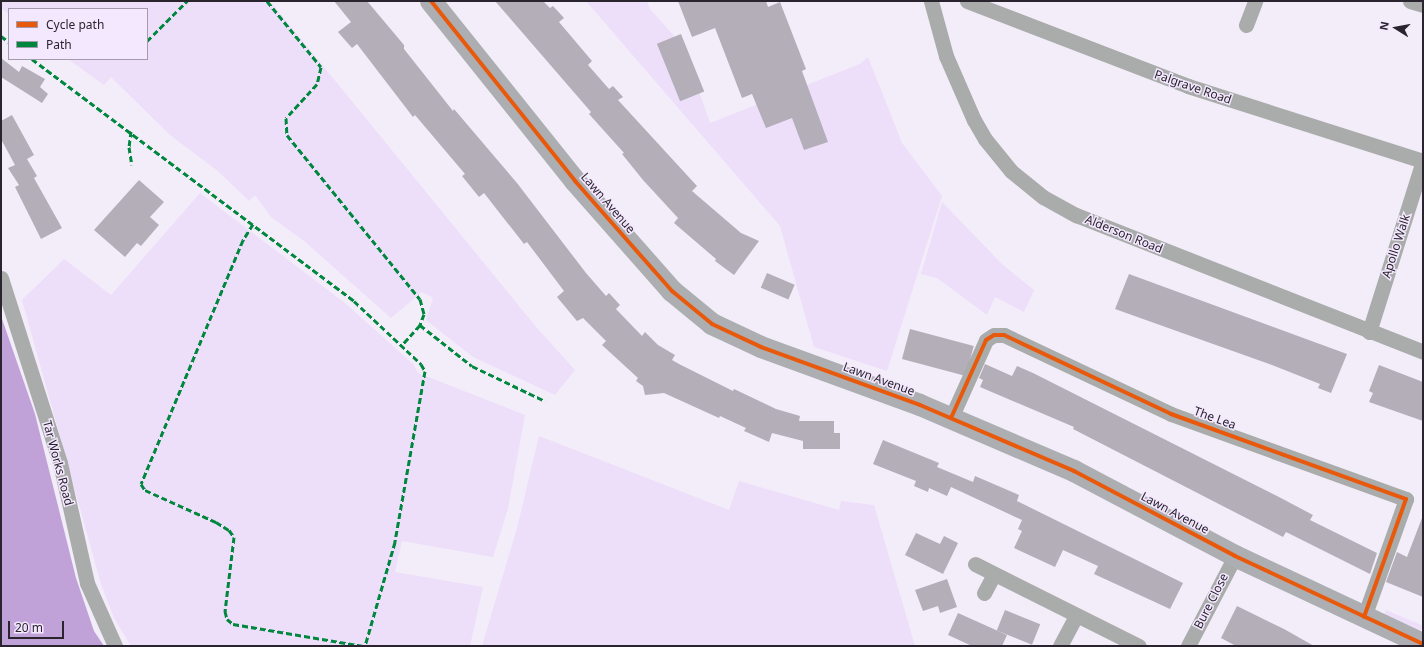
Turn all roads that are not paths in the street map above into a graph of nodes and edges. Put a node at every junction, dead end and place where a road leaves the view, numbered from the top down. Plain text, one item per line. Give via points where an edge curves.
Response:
1 (431, 1) edge
2 (931, 1) edge
3 (967, 1) edge
4 (1255, 1) edge
5 (1410, 1) edge
6 (1423, 6) edge
7 (1246, 25) dead end
8 (1423, 161) edge
9 (1, 278) edge
10 (1369, 332) junction
11 (1423, 352) edge
12 (951, 418) junction
13 (1235, 556) junction
14 (975, 564) dead end
15 (994, 574) junction
16 (984, 593) dead end
17 (1076, 616) junction
18 (1364, 617) junction
19 (1423, 644) edge
20 (115, 646) edge
21 (1060, 646) edge
22 (1139, 646) edge
23 (1188, 646) edge

1 - 12 main road, Lawn Avenue via 575,181 672,291 712,324 761,347
2 - 10 street, Alderson Road via 946,56 974,120 1011,171 1043,197 1076,215
3 - 8 street, Palgrave Road via 1188,86
4 - 7 street
5 - 6 street
8 - 10 street, Apollo Walk
9 - 20 street, Tar Works Road via 60,463 87,583
10 - 11 street, Alderson Road
12 - 13 main road, Lawn Avenue via 1074,471
12 - 18 street, The Lea via 986,340 994,335 1004,335 1171,414 1406,499
13 - 18 main road, Lawn Avenue
13 - 23 street, Bure Close
14 - 15 street
15 - 16 street
15 - 17 street
17 - 21 street
17 - 22 street
18 - 19 main road, Lawn Avenue

